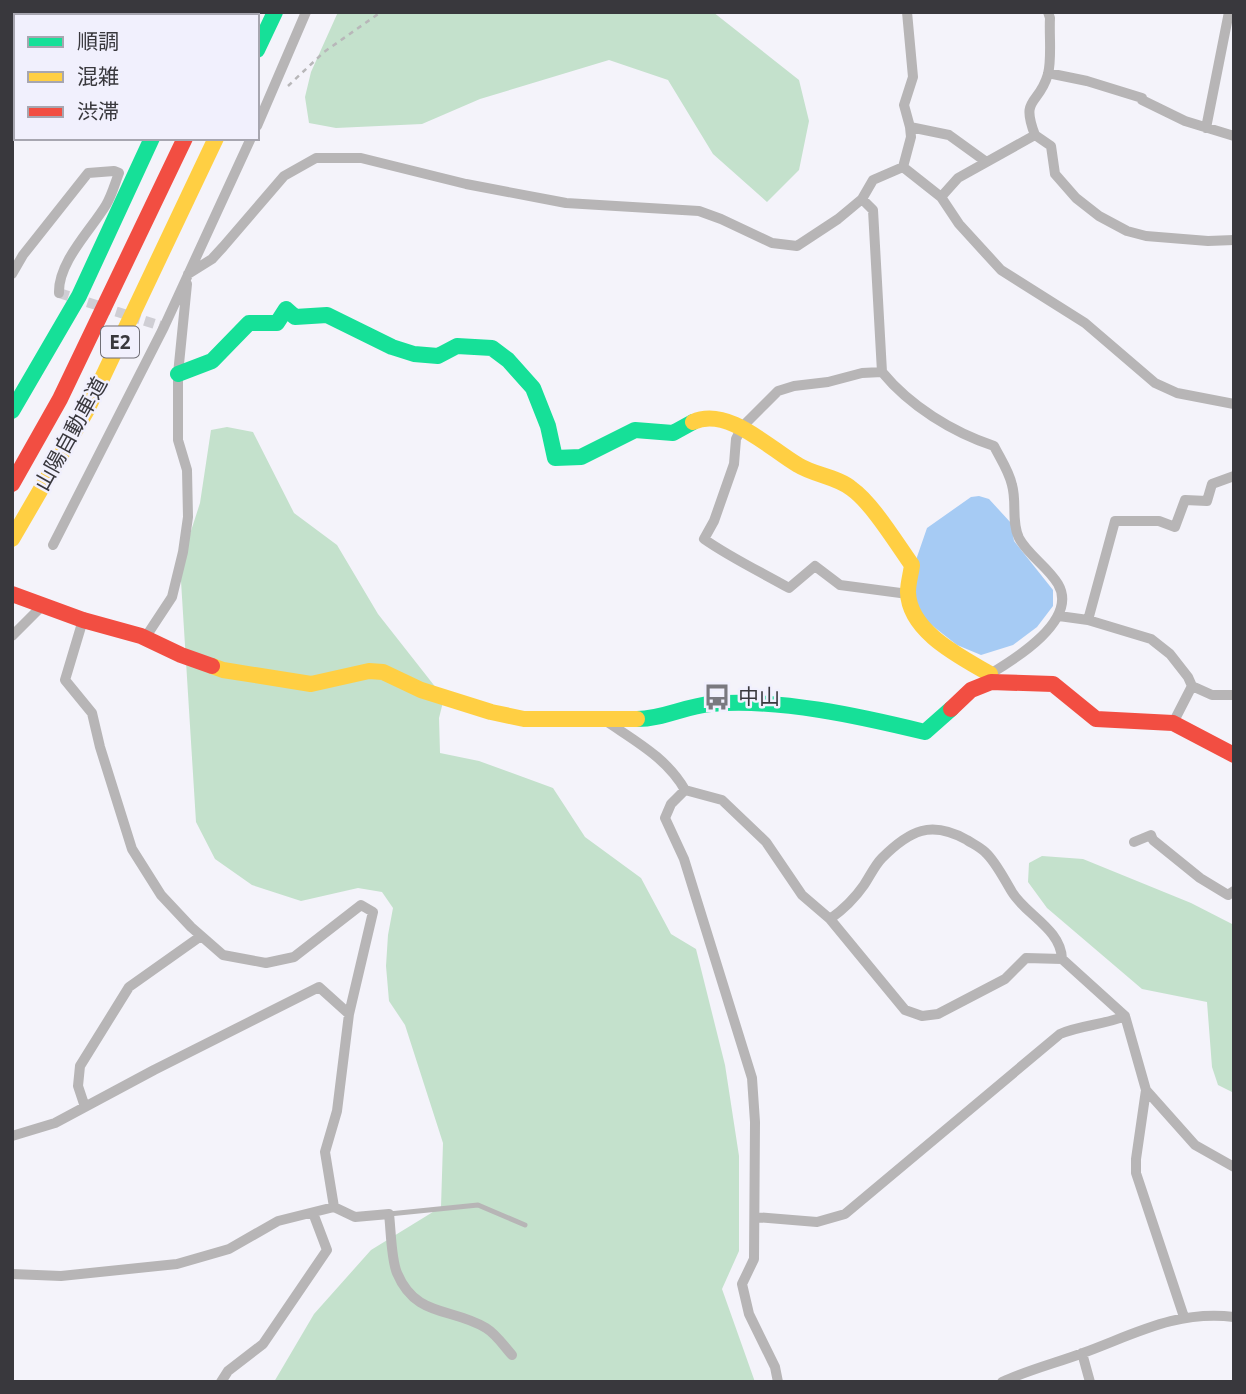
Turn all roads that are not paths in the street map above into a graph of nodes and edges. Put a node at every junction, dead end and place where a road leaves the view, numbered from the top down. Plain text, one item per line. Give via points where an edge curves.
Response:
1 (275, 12) edge
2 (306, 12) edge
3 (907, 12) edge
4 (1048, 12) edge
5 (1230, 12) edge
6 (259, 46) edge
7 (1048, 73) junction
8 (259, 121) edge
9 (911, 127) junction
10 (1206, 128) junction
11 (1035, 135) junction
12 (1234, 136) edge
13 (151, 140) edge
14 (184, 140) edge
15 (215, 140) edge
16 (250, 140) edge
17 (985, 161) junction
18 (903, 167) junction
19 (941, 197) junction
20 (862, 199) junction
21 (1234, 240) edge
22 (12, 274) edge
23 (188, 274) junction
24 (59, 292) dead end
25 (881, 372) junction
26 (178, 374) junction
27 (1234, 404) edge
28 (12, 411) edge
29 (742, 427) junction
30 (1234, 476) edge
31 (12, 484) edge
32 (12, 539) edge
33 (53, 545) dead end
34 (12, 594) edge
35 (908, 594) junction
36 (37, 603) junction
37 (1059, 616) junction
38 (83, 620) junction
39 (1087, 620) junction
40 (12, 636) edge
41 (145, 638) junction
42 (990, 678) junction
43 (1192, 686) junction
44 (1234, 695) edge
45 (606, 721) junction
46 (1173, 723) junction
47 (1234, 755) edge
48 (685, 790) junction
49 (1134, 842) dead end
50 (1234, 891) edge
51 (830, 919) junction
52 (201, 936) junction
53 (1062, 959) junction
54 (349, 1014) junction
55 (1125, 1016) junction
56 (1146, 1090) junction
57 (85, 1107) junction
58 (12, 1136) edge
59 (1234, 1167) edge
60 (334, 1206) junction
61 (313, 1213) junction
62 (389, 1214) junction
63 (755, 1217) junction
64 (525, 1225) dead end
65 (12, 1274) edge
66 (1184, 1317) junction
67 (1234, 1317) edge
68 (1082, 1353) junction
69 (512, 1355) dead end
70 (221, 1382) edge
71 (778, 1382) edge
72 (1002, 1382) edge
73 (1090, 1382) edge

1 - 6 main road
2 - 8 street
3 - 9 street via 913,77 904,104
4 - 7 street
5 - 10 street
7 - 10 street via 1142,98
7 - 11 street via 1028,107
9 - 17 street via 948,135
9 - 18 street
10 - 12 street
11 - 17 street
11 - 21 street via 1051,146 1055,174 1076,198 1127,231 1208,242
13 - 28 main road via 79,296
14 - 31 main road, 山陽自動車道 / E2 via 60,399
15 - 32 main road, 山陽自動車道 / E2 via 87,410
16 - 23 street
17 - 19 street via 958,178
18 - 19 street
18 - 20 street via 873,180
19 - 27 street via 1001,270 1085,323 1155,383 1177,393
20 - 23 street via 797,246 772,243 699,211 566,204 361,158 316,158 284,176 218,253
20 - 25 street via 873,210
22 - 24 street via 88,173 119,173 108,202 77,246 59,282
23 - 26 street
23 - 33 street
25 - 29 street via 778,391
25 - 37 street via 939,420 994,446 1013,485 1020,540 1059,585
26 - 29 main road via 212,361 249,323 278,323 286,309 295,317 327,315 414,354 438,356 457,346 492,348 533,387 555,458 581,457 635,430 673,433 697,420 710,419
26 - 41 street via 178,439 187,470 188,517 172,597
29 - 35 main road via 799,466 852,488 912,565
29 - 35 street via 726,489 704,539 789,588 815,566 840,585
30 - 39 street via 1212,484 1207,501 1185,500 1175,527 1158,521 1115,521
34 - 36 main road
35 - 42 main road via 913,612 928,632
36 - 38 main road
36 - 40 street
37 - 39 street
37 - 42 street
38 - 41 main road
38 - 52 street via 65,680 92,713 132,849 161,895
39 - 43 street via 1151,639 1170,654
41 - 45 main road via 223,670 248,675 311,684 383,672 421,690 491,712 524,719
42 - 45 main road via 925,732 861,717 748,702 708,704 655,719
42 - 46 main road via 1054,684 1096,719
43 - 44 street via 1212,695
43 - 46 street
45 - 48 street via 661,758
46 - 47 main road
48 - 51 street via 722,800 766,842 802,895
48 - 63 street via 665,818 684,859 752,1078
49 - 50 street via 1151,835 1200,878 1228,895
51 - 53 street via 905,1010 922,1016 938,1014 1005,979 1026,958
51 - 53 street via 851,901 880,859 901,842 936,828 986,852 1019,904 1057,941
52 - 54 street via 223,955 266,963 294,957 361,905 373,912
52 - 57 street via 129,986 80,1066 78,1086
53 - 55 street
54 - 57 street via 319,987
54 - 60 street via 337,1111 325,1152
55 - 56 street
55 - 63 street via 1060,1034 845,1214 817,1222
56 - 59 street via 1195,1145
56 - 66 street via 1136,1173
57 - 58 street via 55,1123
60 - 61 street
60 - 62 street via 355,1217
61 - 65 street via 278,1222 229,1249 177,1264 85,1275
61 - 70 street via 327,1250 263,1344
62 - 64 lane via 478,1205
62 - 69 street via 397,1272 415,1300 487,1328
63 - 71 street via 754,1259 742,1284 749,1314
66 - 67 street
66 - 68 street
68 - 72 street
68 - 73 street

